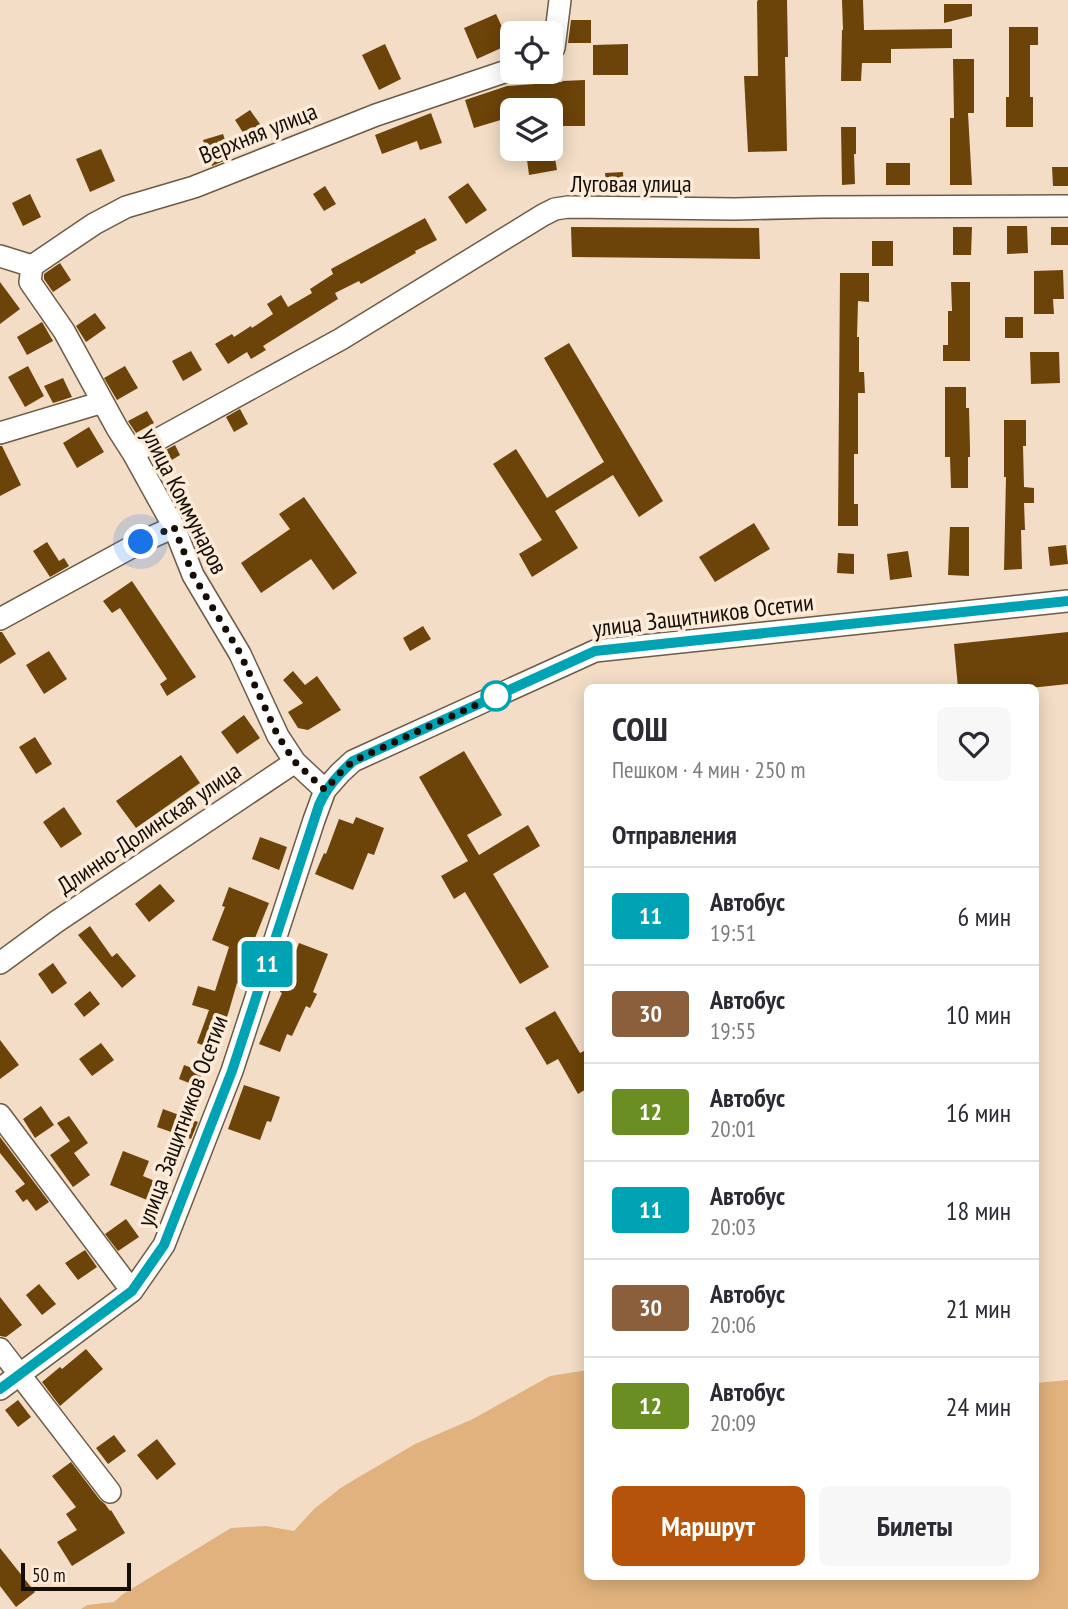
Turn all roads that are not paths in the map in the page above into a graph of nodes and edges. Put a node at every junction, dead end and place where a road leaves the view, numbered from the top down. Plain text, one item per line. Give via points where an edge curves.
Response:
1 (560, 0) edge
2 (557, 21) edge
3 (500, 73) edge
4 (1068, 206) edge
5 (0, 256) edge
6 (32, 266) junction
7 (103, 401) junction
8 (0, 433) edge
9 (133, 453) junction
10 (174, 527) junction
11 (1068, 601) edge
12 (0, 620) edge
13 (295, 762) junction
14 (325, 790) junction
15 (0, 963) edge
16 (0, 1115) edge
17 (132, 1291) junction
18 (0, 1349) edge
19 (20, 1375) junction
20 (0, 1389) edge
21 (110, 1492) dead end

1 - 2 street
3 - 6 street, Верхняя улица via 376,115 194,187 126,207
4 - 9 street, Луговая улица via 555,209 341,339
5 - 6 street
6 - 7 street, улица Коммунаров via 30,282
7 - 8 street
7 - 9 street, улица Коммунаров
9 - 10 street, улица Коммунаров
10 - 12 street
10 - 13 street, улица Коммунаров via 193,575 240,653
11 - 14 street, улица Защитников Осетии via 595,651 353,761
13 - 14 street
13 - 15 street, Длинно-Долинская улица
14 - 17 street, улица Защитников Осетии via 232,1071 164,1245
16 - 17 street
17 - 19 street, улица Защитников Осетии
18 - 19 street
19 - 20 street, улица Защитников Осетии
19 - 21 street

